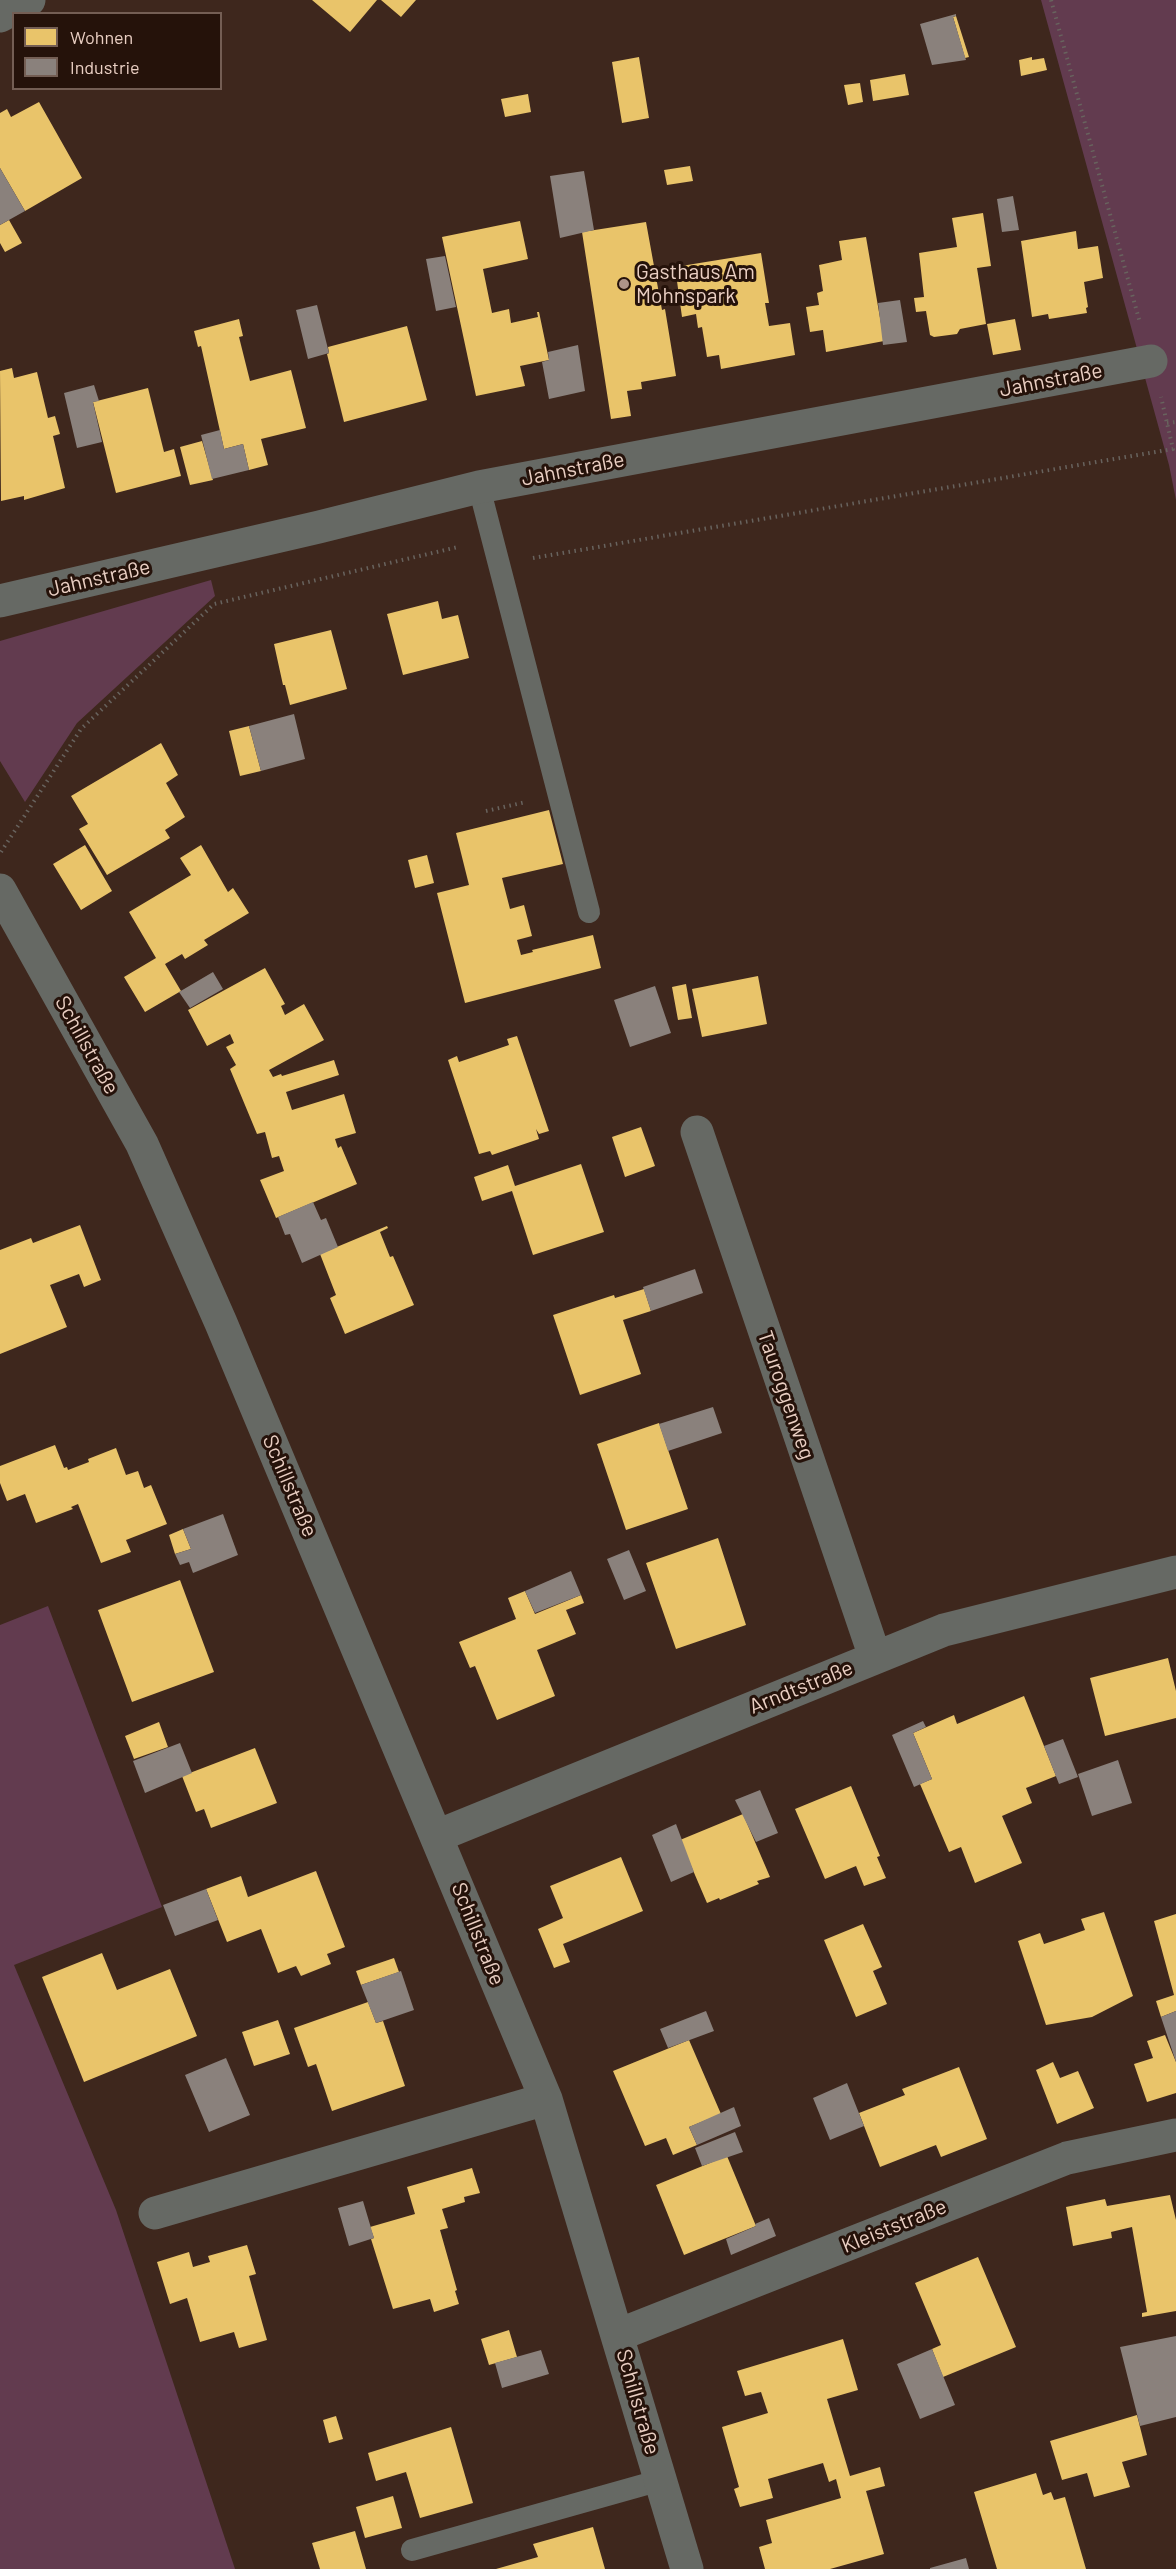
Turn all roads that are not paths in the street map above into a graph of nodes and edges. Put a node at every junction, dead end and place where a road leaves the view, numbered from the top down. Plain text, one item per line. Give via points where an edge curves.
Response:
1 (29, 0) edge
2 (0, 16) edge
3 (1151, 361) road end
4 (480, 487) junction
5 (0, 601) edge
6 (0, 890) edge
7 (589, 912) dead end
8 (697, 1132) dead end
9 (1176, 1572) edge
10 (875, 1657) junction
11 (437, 1836) junction
12 (546, 2098) junction
13 (1176, 2135) edge
14 (154, 2213) dead end
15 (618, 2335) junction
16 (661, 2480) junction
17 (412, 2550) dead end
18 (687, 2569) edge

1 - 2 street
3 - 4 street, Jahnstraße
4 - 5 street, Jahnstraße
4 - 7 lane
6 - 11 street, Schillstraße via 142,1144 222,1323
8 - 10 street, Tauroggenweg
9 - 10 street, Arndtstraße via 944,1630
10 - 11 street, Arndtstraße
11 - 12 street, Schillstraße
12 - 14 street
12 - 15 street, Schillstraße
13 - 15 street, Kleiststraße via 1067,2158
15 - 16 street, Schillstraße
16 - 17 lane
16 - 18 street, Schillstraße

